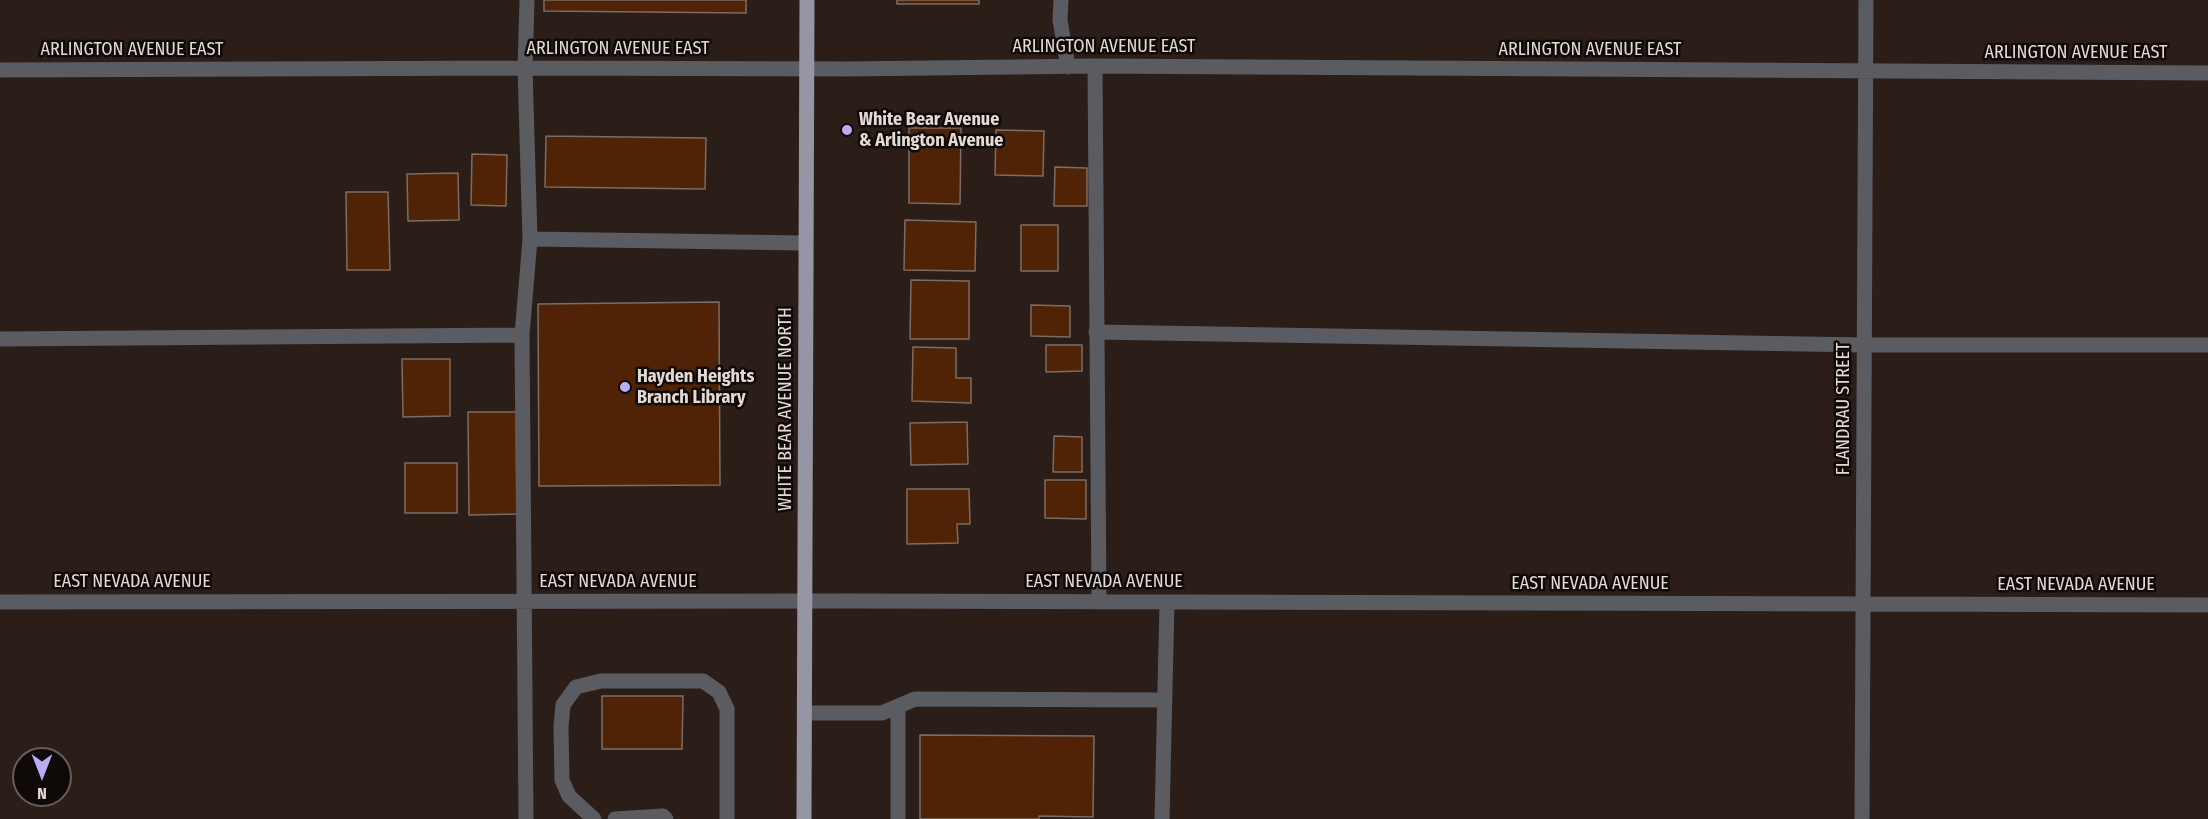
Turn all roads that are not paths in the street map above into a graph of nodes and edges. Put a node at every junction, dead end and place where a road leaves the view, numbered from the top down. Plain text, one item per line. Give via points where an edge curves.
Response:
1 (527, 0) edge
2 (807, 0) edge
3 (1061, 0) edge
4 (1866, 0) edge
5 (1095, 66) junction
6 (1068, 67) junction
7 (525, 68) junction
8 (806, 69) junction
9 (0, 70) edge
10 (1866, 71) junction
11 (2208, 73) edge
12 (530, 238) junction
13 (805, 243) junction
14 (1096, 332) junction
15 (522, 335) junction
16 (0, 339) edge
17 (1864, 345) junction
18 (2208, 345) edge
19 (805, 601) junction
20 (0, 602) edge
21 (525, 602) junction
22 (1099, 602) junction
23 (1167, 602) junction
24 (1862, 604) junction
25 (2208, 605) edge
26 (1164, 700) junction
27 (898, 706) junction
28 (805, 713) junction
29 (526, 819) edge
30 (594, 819) edge
31 (615, 819) edge
32 (666, 819) edge
33 (727, 819) edge
34 (804, 819) edge
35 (898, 819) edge
36 (1162, 819) edge
37 (1862, 819) edge

1 - 7 street
2 - 8 main road, WHITE BEAR AVENUE NORTH
3 - 6 street via 1060,20
4 - 10 street, FLANDRAU STREET
5 - 6 street, ARLINGTON AVENUE EAST
5 - 10 street, ARLINGTON AVENUE EAST
5 - 14 street
6 - 8 street, ARLINGTON AVENUE EAST
7 - 8 street, ARLINGTON AVENUE EAST
7 - 9 street, ARLINGTON AVENUE EAST
7 - 12 street
8 - 13 main road, WHITE BEAR AVENUE NORTH
10 - 11 street, ARLINGTON AVENUE EAST
10 - 17 street, FLANDRAU STREET
12 - 13 street
12 - 15 street
13 - 19 main road, WHITE BEAR AVENUE NORTH
14 - 17 street
14 - 22 street
15 - 16 street
15 - 21 street
17 - 18 street
17 - 24 street, FLANDRAU STREET
19 - 21 street, EAST NEVADA AVENUE
19 - 22 street, EAST NEVADA AVENUE
19 - 28 main road, WHITE BEAR AVENUE NORTH
20 - 21 street, EAST NEVADA AVENUE
21 - 29 street
22 - 23 street, EAST NEVADA AVENUE
23 - 24 street, EAST NEVADA AVENUE
23 - 26 street
24 - 25 street, EAST NEVADA AVENUE
24 - 37 street, FLANDRAU STREET
26 - 27 street via 915,699
26 - 36 street
27 - 28 street via 882,713
27 - 35 street
28 - 34 main road, WHITE BEAR AVENUE NORTH
30 - 33 street via 569,796 562,780 563,705 576,687 601,681 703,681 719,692 727,709
31 - 32 street

